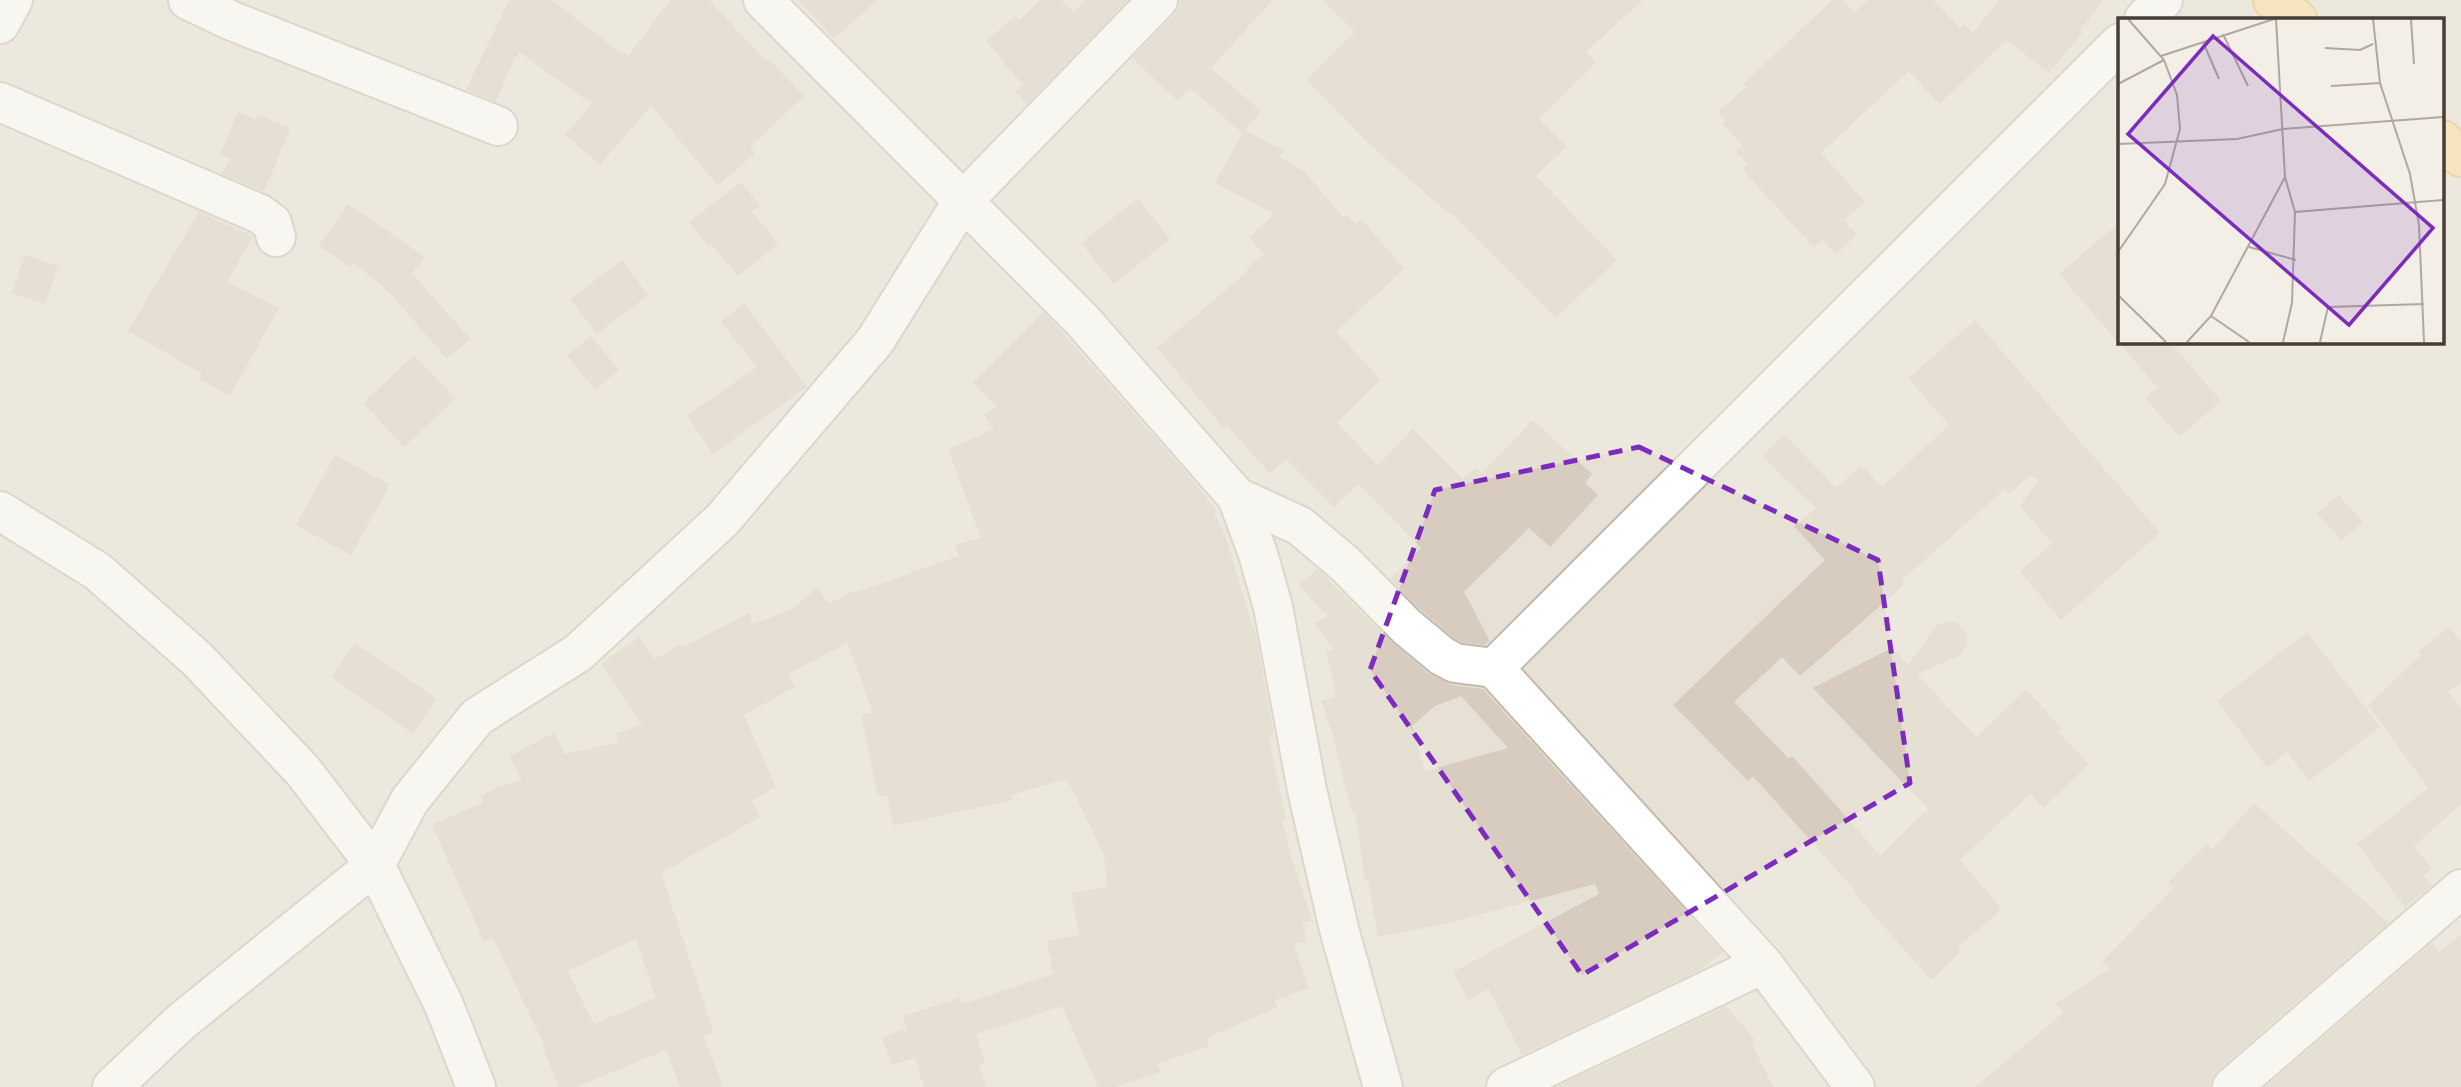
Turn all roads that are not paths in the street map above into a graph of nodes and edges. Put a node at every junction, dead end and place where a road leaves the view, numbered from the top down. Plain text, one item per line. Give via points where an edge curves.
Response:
1 (13, 0) edge
2 (188, 0) edge
3 (763, 0) edge
4 (1158, 0) edge
5 (2163, 0) edge
6 (2273, 0) edge
7 (2145, 18) edge
8 (2296, 18) edge
9 (0, 24) edge
10 (2118, 45) edge
11 (0, 102) edge
12 (498, 125) dead end
13 (2444, 143) edge
14 (2461, 157) edge
15 (962, 202) junction
16 (276, 237) dead end
17 (1237, 497) junction
18 (0, 511) edge
19 (1494, 668) junction
20 (375, 865) junction
21 (2461, 889) edge
22 (1763, 964) junction
23 (112, 1087) edge
24 (476, 1087) edge
25 (1383, 1087) edge
26 (1506, 1087) edge
27 (1855, 1087) edge
28 (2232, 1087) edge

1 - 9 street
2 - 12 street
3 - 15 street
4 - 15 street
5 - 7 street
6 - 8 main road
10 - 19 street
11 - 16 street via 260,214 272,223
13 - 14 main road
15 - 17 street via 1081,319
15 - 20 street via 875,341 722,520 578,653 477,717 410,800
17 - 19 street via 1300,526 1442,656 1455,663
17 - 25 street via 1273,607 1307,790
18 - 20 street via 97,571 197,659 303,771
19 - 22 street
20 - 23 street via 182,1021
20 - 24 street via 443,1005
21 - 28 street
22 - 26 street
22 - 27 street

